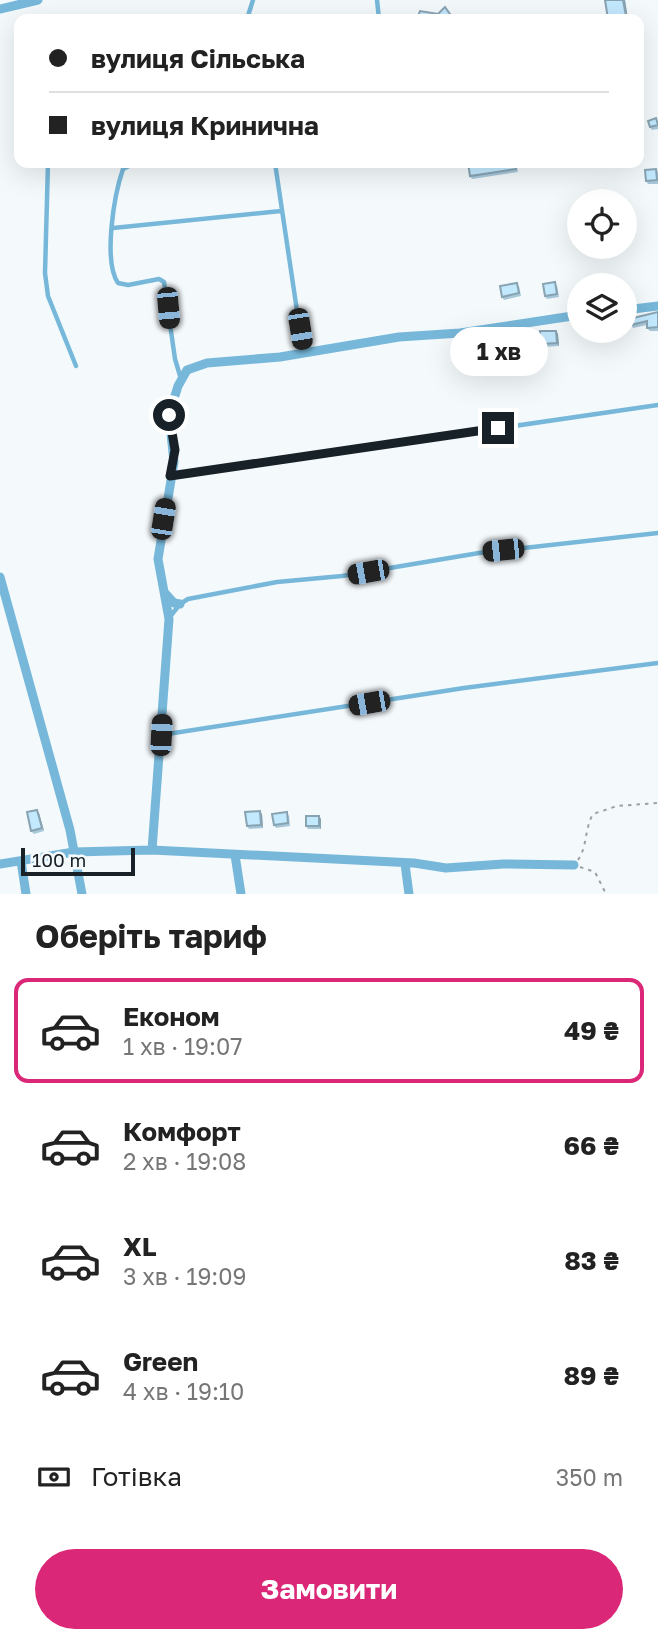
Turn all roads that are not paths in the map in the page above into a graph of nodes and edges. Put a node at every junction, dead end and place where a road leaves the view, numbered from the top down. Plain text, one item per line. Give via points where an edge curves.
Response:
1 (38, 0) edge
2 (0, 9) edge
3 (48, 168) edge
4 (125, 168) edge
5 (276, 168) edge
6 (281, 211) junction
7 (113, 228) junction
8 (658, 306) edge
9 (637, 309) edge
10 (567, 317) edge
11 (303, 352) junction
12 (76, 366) dead end
13 (181, 379) junction
14 (658, 405) edge
15 (170, 476) junction
16 (658, 533) edge
17 (0, 578) edge
18 (163, 591) junction
19 (180, 604) junction
20 (169, 619) junction
21 (658, 663) edge
22 (161, 735) junction
23 (152, 849) junction
24 (74, 852) junction
25 (236, 855) junction
26 (21, 861) junction
27 (0, 864) edge
28 (405, 864) junction
29 (574, 865) road end
30 (26, 894) edge
31 (82, 894) edge
32 (241, 894) edge
33 (409, 894) edge

1 - 2 street
3 - 12 lane via 48,296
4 - 7 lane
5 - 6 lane
6 - 7 lane
6 - 11 lane
7 - 13 lane via 110,258 118,283 159,279 166,286
8 - 9 street
10 - 11 street
11 - 13 street via 203,364 187,370
13 - 15 street via 169,415 175,450
14 - 15 lane
15 - 18 street via 158,559
16 - 19 lane via 277,582
17 - 24 street
18 - 19 street
18 - 20 street
19 - 20 lane
20 - 22 street
21 - 22 lane
22 - 23 street
23 - 24 street
23 - 25 street
24 - 26 street
24 - 31 street
25 - 28 street
25 - 32 street
26 - 27 street
26 - 30 street
28 - 29 street via 459,868
28 - 33 street

